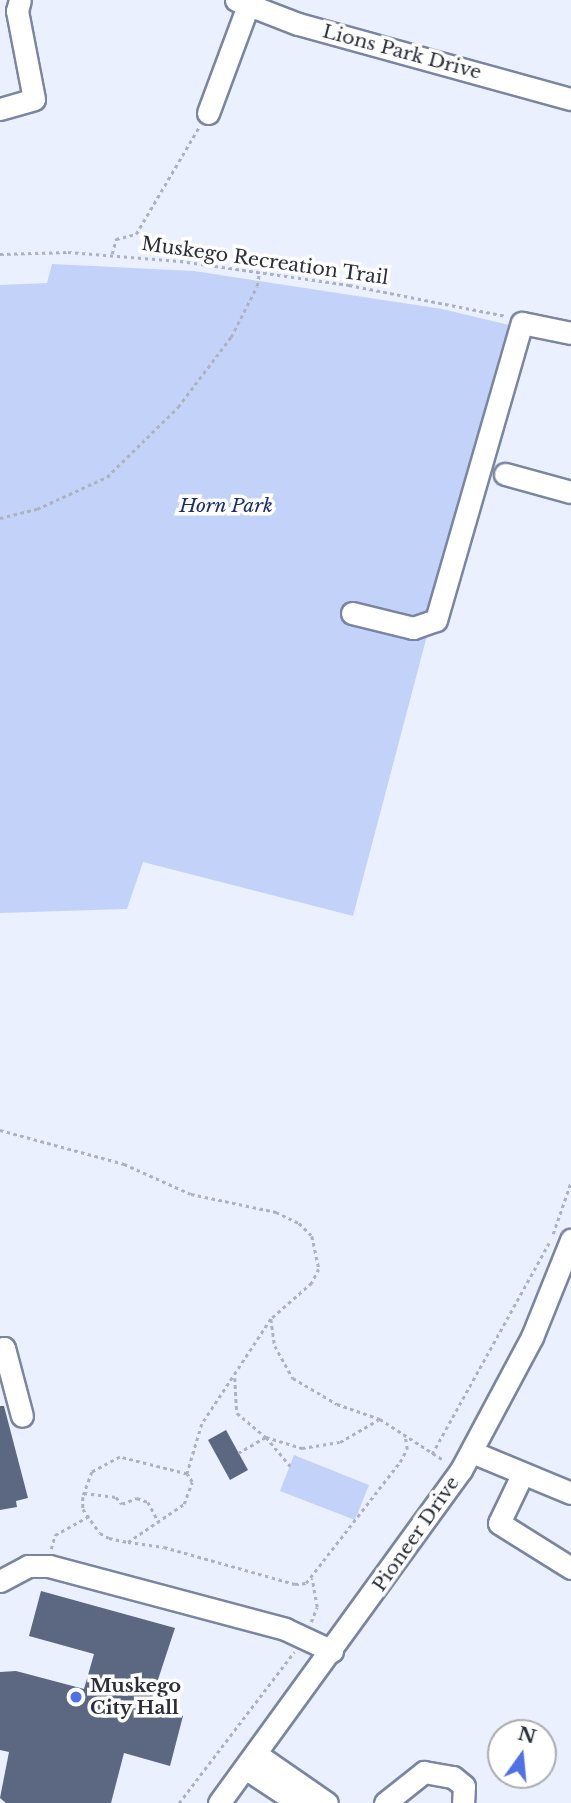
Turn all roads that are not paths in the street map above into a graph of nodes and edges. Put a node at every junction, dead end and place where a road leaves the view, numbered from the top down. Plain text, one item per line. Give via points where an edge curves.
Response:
1 (245, 2) edge
2 (12, 8) edge
3 (571, 99) edge
4 (0, 109) edge
5 (208, 113) road end
6 (571, 333) edge
7 (505, 474) dead end
8 (571, 492) edge
9 (352, 613) dead end
10 (571, 1240) edge
11 (0, 1349) edge
12 (22, 1416) dead end
13 (466, 1461) junction
14 (522, 1475) junction
15 (571, 1493) edge
16 (571, 1568) edge
17 (0, 1581) edge
18 (332, 1651) junction
19 (251, 1761) junction
20 (219, 1803) edge
21 (298, 1803) edge
22 (327, 1803) edge
23 (385, 1803) edge
24 (463, 1803) edge

1 - 3 street, Lions Park Drive
1 - 5 street
2 - 4 street via 34,99
6 - 9 street via 522,323 436,620 413,628
7 - 8 street
10 - 13 street, Pioneer Drive via 531,1337
11 - 12 street via 4,1348
13 - 14 street
13 - 18 street, Pioneer Drive
14 - 15 street
14 - 16 street via 499,1523
17 - 18 street via 28,1566 49,1566 304,1636
18 - 19 street, Pioneer Drive
19 - 20 street, Pioneer Drive
19 - 21 street
19 - 22 street
23 - 24 street via 424,1772 453,1777 464,1786

